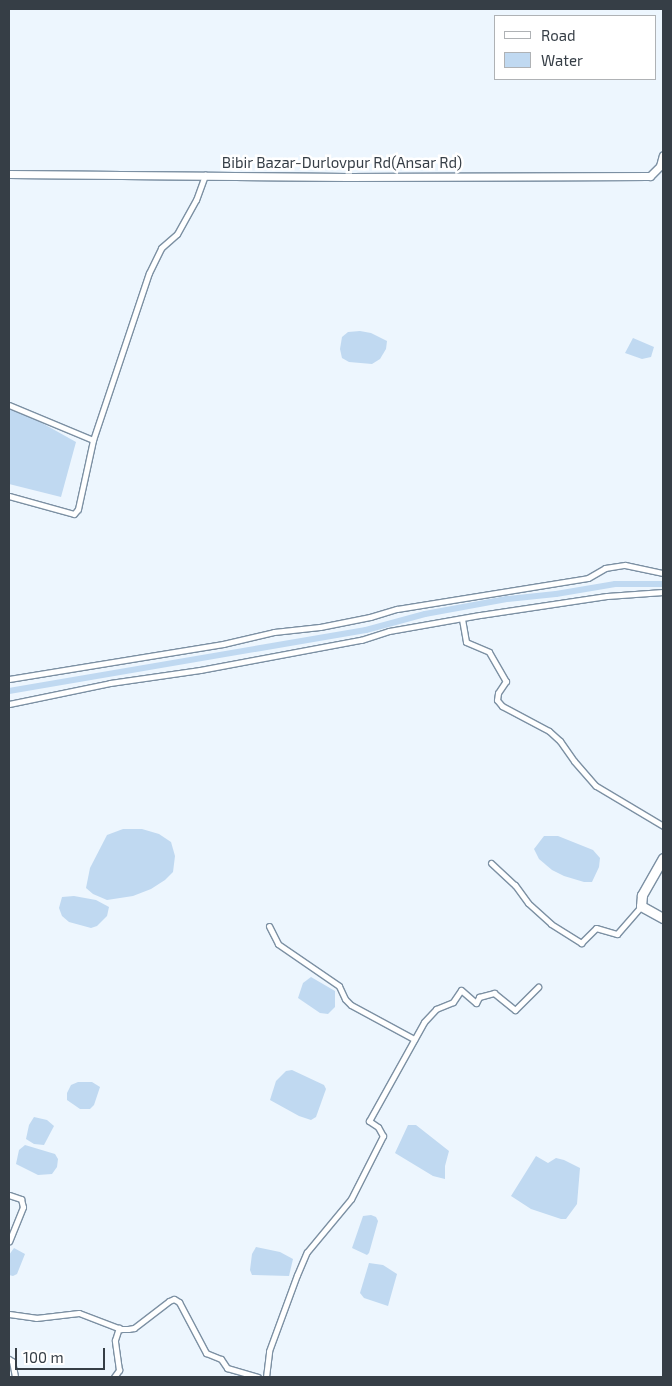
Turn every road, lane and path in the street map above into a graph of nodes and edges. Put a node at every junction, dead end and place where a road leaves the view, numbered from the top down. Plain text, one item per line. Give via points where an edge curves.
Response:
1 (663, 155) edge
2 (9, 174) edge
3 (204, 175) junction
4 (9, 406) edge
5 (93, 440) junction
6 (9, 496) edge
7 (663, 573) edge
8 (663, 592) edge
9 (462, 618) junction
10 (9, 678) edge
11 (9, 704) edge
12 (663, 826) edge
13 (663, 858) edge
14 (491, 863) dead end
15 (641, 906) junction
16 (663, 918) edge
17 (269, 926) dead end
18 (538, 987) dead end
19 (414, 1038) junction
20 (9, 1194) edge
21 (9, 1241) edge
22 (9, 1314) edge
23 (119, 1328) junction
24 (9, 1359) edge
25 (15, 1377) edge
26 (114, 1377) edge
27 (258, 1377) edge
28 (266, 1377) edge

1 - 3 street, Bibir Bazar-Durlovpur Rd(Ansar Rd) via 660,166 650,176
2 - 3 street, Bibir Bazar-Durlovpur Rd(Ansar Rd)
3 - 5 street via 196,200 177,234 161,248 149,273
4 - 5 street
5 - 6 street via 78,509 74,514
7 - 10 street via 625,565 605,568 588,578 397,609 223,644
8 - 9 street via 607,596
9 - 11 street via 389,631 361,640 110,683
9 - 12 street via 466,642 489,652 506,681 498,693 497,700 502,706 550,731 596,786
13 - 15 highway via 642,896
14 - 15 street via 551,924 581,943 596,928 617,934
15 - 16 highway
17 - 19 street via 278,944 339,986 351,1006
18 - 19 street via 515,1010 494,993 480,997 476,1003 461,990 453,1002 436,1009
19 - 28 street via 369,1122 378,1127 383,1136 351,1199 307,1252 296,1275 269,1351
20 - 21 street via 21,1200 23,1207
22 - 23 street via 36,1318 79,1313
23 - 26 street via 115,1340 119,1370
23 - 27 street via 134,1328 174,1299 179,1302 206,1353 221,1359 227,1368
24 - 25 street

